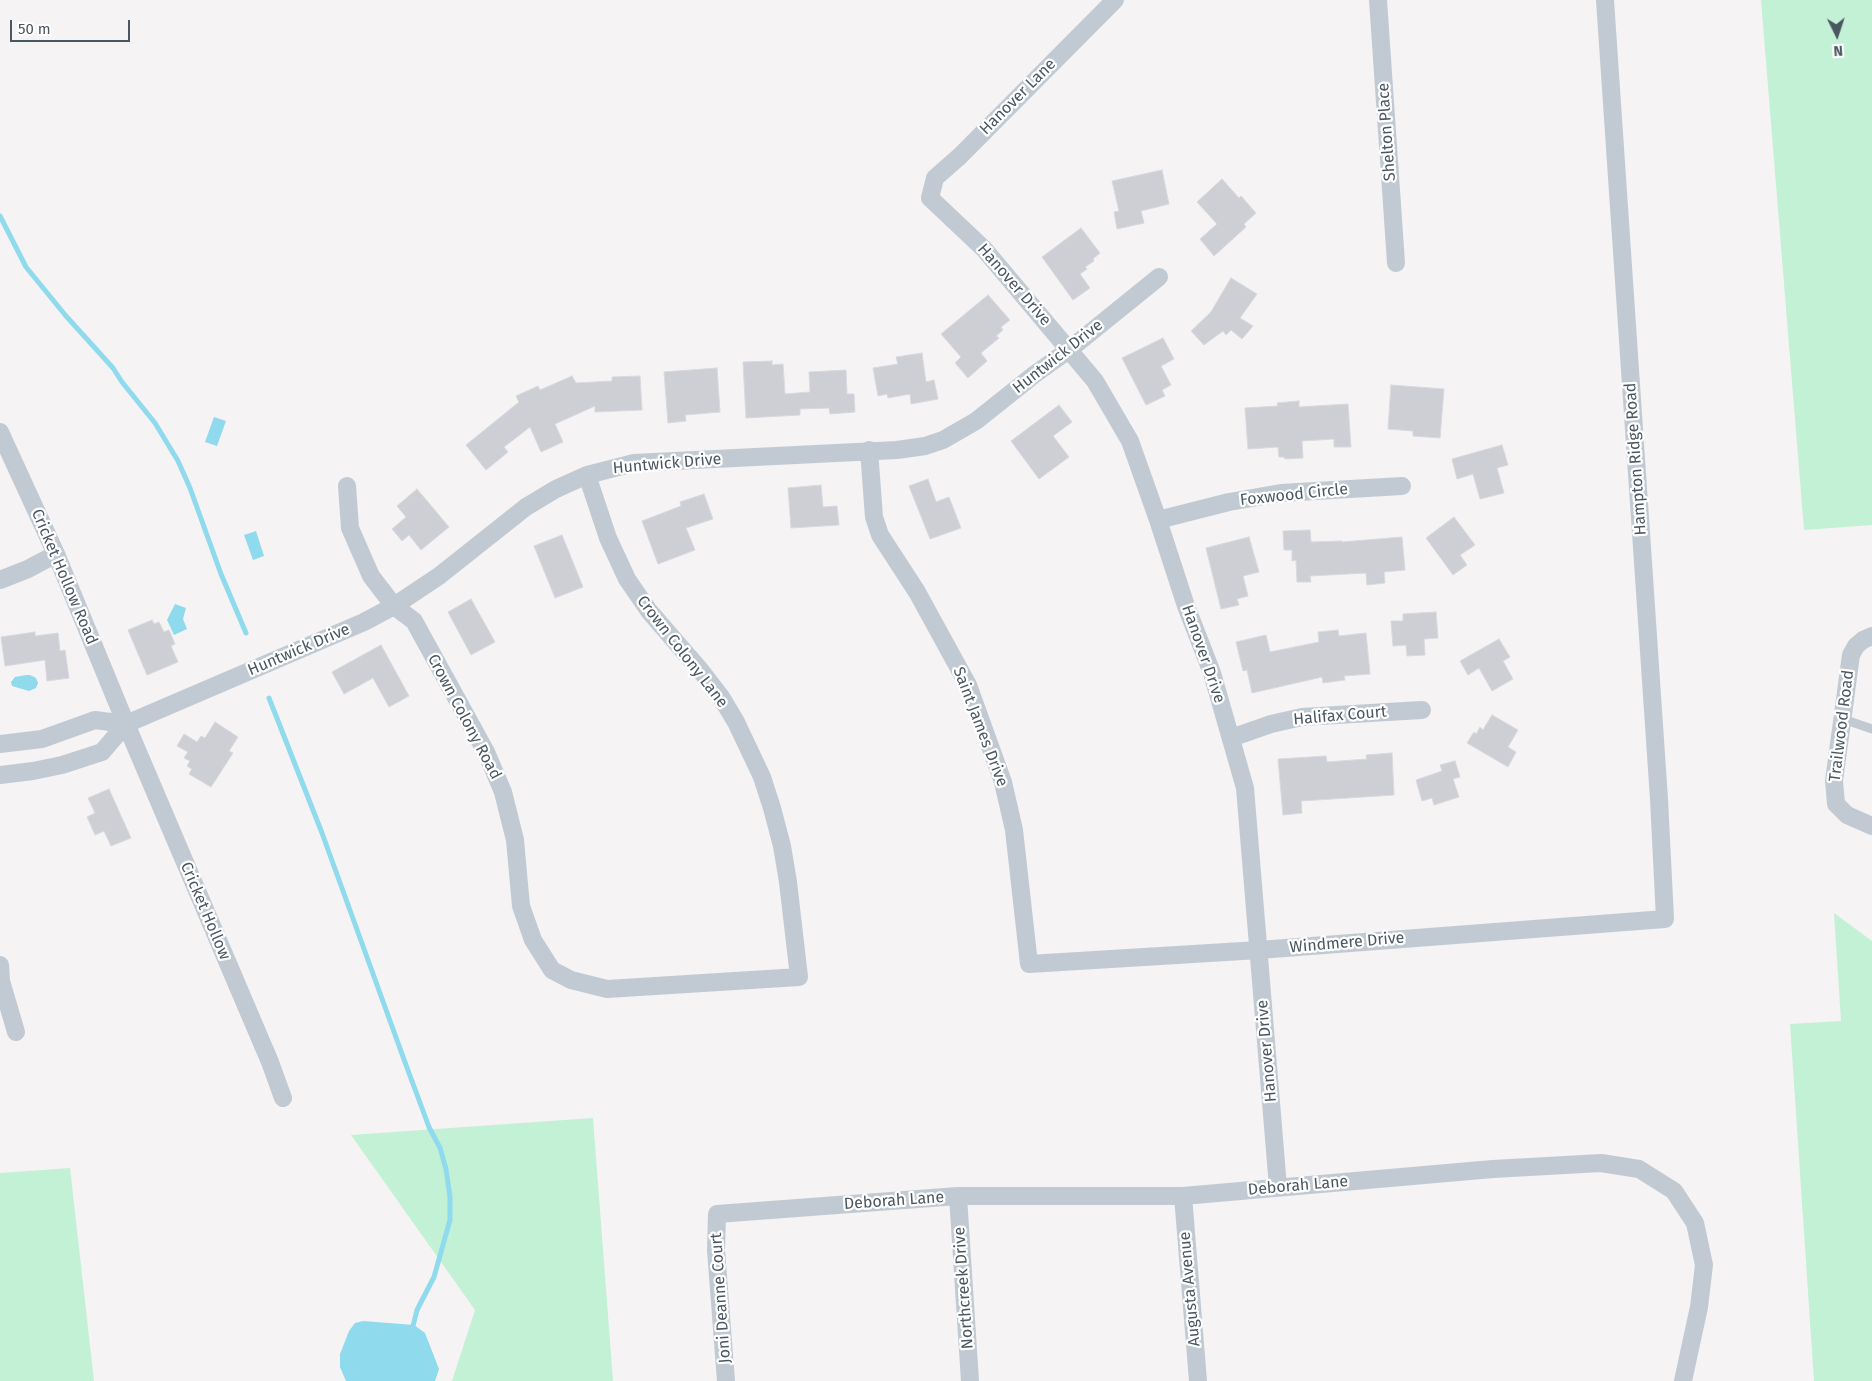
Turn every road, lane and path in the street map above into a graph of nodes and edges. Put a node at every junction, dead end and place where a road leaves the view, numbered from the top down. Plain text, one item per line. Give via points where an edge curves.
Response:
1 (1115, 0) edge
2 (1378, 0) edge
3 (1605, 0) edge
4 (930, 198) joint
5 (1396, 263) dead end
6 (1159, 277) dead end
7 (1070, 349) junction
8 (0, 432) edge
9 (870, 450) junction
10 (587, 475) junction
11 (347, 486) dead end
12 (1402, 486) dead end
13 (1158, 520) junction
14 (56, 554) junction
15 (0, 580) edge
16 (394, 606) junction
17 (1867, 638) edge
18 (1422, 710) dead end
19 (1843, 719) junction
20 (126, 724) junction
21 (1872, 729) edge
22 (1231, 738) junction
23 (0, 744) edge
24 (0, 775) edge
25 (1872, 826) edge
26 (1665, 919) joint
27 (1259, 950) junction
28 (1029, 964) joint
29 (0, 965) edge
30 (799, 977) joint
31 (16, 1032) dead end
32 (283, 1098) dead end
33 (1278, 1187) junction
34 (958, 1196) junction
35 (1183, 1196) junction
36 (717, 1214) joint
37 (726, 1381) edge
38 (970, 1381) edge
39 (1198, 1381) edge
40 (1683, 1381) edge

1 - 4 street, Hanover Lane via 935,178
2 - 5 street, Shelton Place
3 - 26 street, Hampton Ridge Road
4 - 7 street, Hanover Drive via 984,249
6 - 7 street, Huntwick Drive
7 - 9 street, Huntwick Drive via 976,421 944,440 925,446
7 - 13 street, Hanover Drive via 1095,381 1130,441
8 - 14 street, Cricket Hollow Road
9 - 10 street, Huntwick Drive via 634,464
9 - 28 street, Saint James Drive via 874,517 880,535 917,592 968,685 1003,782 1014,830
10 - 16 street, Huntwick Drive via 526,507 453,566
10 - 30 street, Crown Colony Lane via 601,520 627,579 649,611 721,697 762,777 782,846
11 - 16 street, Crown Colony Road via 350,528 371,576
12 - 13 street, Foxwood Circle via 1281,494 1229,502
13 - 22 street, Hanover Drive via 1212,673
14 - 15 street
14 - 20 street, Cricket Hollow Road
16 - 20 street, Huntwick Drive via 328,638
16 - 30 street, Crown Colony Road via 414,621 486,752 503,792 515,840 521,906 533,940 552,970 571,980 607,989
17 - 19 street, Trailwood Road via 1856,646 1851,655
18 - 22 street, Halifax Court via 1302,717
19 - 21 lane
19 - 25 street, Trailwood Road via 1834,781 1836,804 1848,815
20 - 23 street via 95,720 42,739
20 - 24 street, Huntwick Drive via 102,752 34,772
20 - 32 street, Cricket Hollow
22 - 27 street, Hanover Drive via 1246,788
26 - 27 street, Windmere Drive
27 - 28 street, Windmere Drive
27 - 33 street, Hanover Drive
29 - 31 street via 1,982
33 - 35 street, Deborah Lane
33 - 40 street, Deborah Lane via 1601,1163 1639,1169 1674,1191 1695,1223 1704,1265 1699,1307
34 - 35 street, Deborah Lane
34 - 36 street, Deborah Lane
34 - 38 street, Northcreek Drive
35 - 39 street, Augusta Avenue
36 - 37 street, Joni Deanne Court via 716,1250

